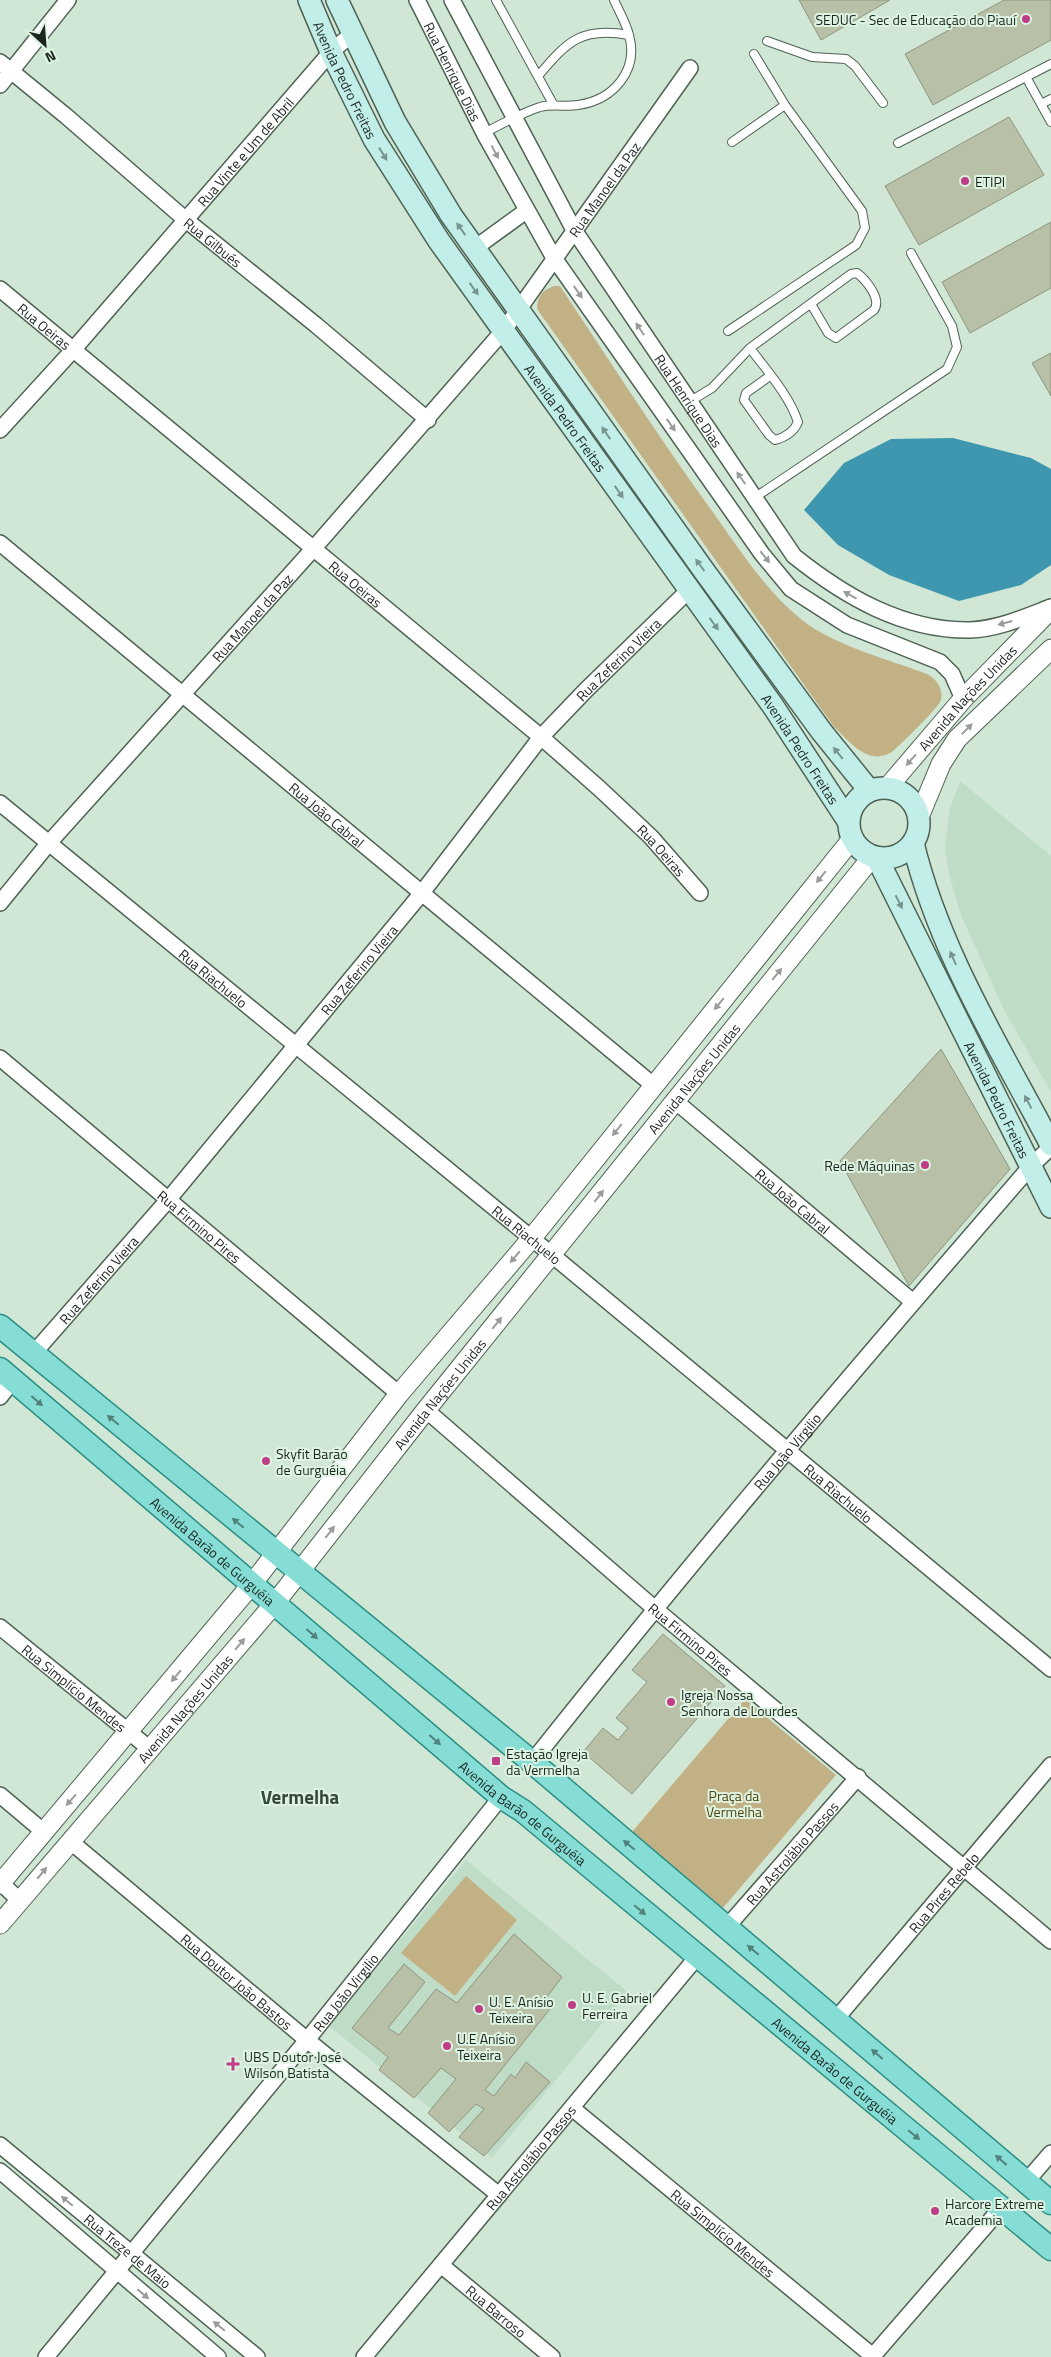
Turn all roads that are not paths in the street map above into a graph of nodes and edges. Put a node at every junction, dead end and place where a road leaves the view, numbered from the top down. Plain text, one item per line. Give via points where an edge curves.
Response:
1 (68, 0) edge
2 (309, 0) edge
3 (337, 0) edge
4 (417, 0) edge
5 (452, 0) edge
6 (496, 0) edge
7 (614, 0) edge
8 (354, 32) junction
9 (629, 35) junction
10 (767, 41) dead end
11 (332, 52) junction
12 (754, 54) dead end
13 (1051, 64) edge
14 (6, 67) edge
15 (690, 68) dead end
16 (538, 76) junction
17 (1026, 77) junction
18 (0, 85) edge
19 (1051, 99) edge
20 (883, 103) dead end
21 (554, 104) junction
22 (1041, 104) junction
23 (784, 105) junction
24 (513, 118) junction
25 (1051, 122) edge
26 (484, 133) junction
27 (732, 142) dead end
28 (898, 143) dead end
29 (526, 211) junction
30 (186, 220) junction
31 (574, 230) junction
32 (475, 248) junction
33 (911, 253) dead end
34 (554, 258) junction
35 (0, 289) edge
36 (811, 304) junction
37 (519, 311) junction
38 (504, 330) junction
39 (728, 331) dead end
40 (750, 348) junction
41 (73, 350) junction
42 (770, 376) junction
43 (689, 402) junction
44 (428, 420) junction
45 (0, 430) edge
46 (754, 498) junction
47 (733, 513) junction
48 (0, 543) edge
49 (314, 548) junction
50 (689, 590) junction
51 (1051, 608) edge
52 (1051, 649) edge
53 (183, 694) junction
54 (963, 699) junction
55 (541, 737) junction
56 (878, 789) junction
57 (0, 803) edge
58 (919, 816) junction
59 (850, 830) junction
60 (913, 843) junction
61 (48, 844) junction
62 (874, 858) junction
63 (700, 893) dead end
64 (421, 894) junction
65 (0, 903) edge
66 (294, 1045) junction
67 (0, 1058) edge
68 (653, 1086) junction
69 (674, 1100) junction
70 (1051, 1146) edge
71 (1031, 1166) junction
72 (168, 1200) junction
73 (1051, 1207) edge
74 (531, 1239) junction
75 (552, 1255) junction
76 (913, 1302) junction
77 (0, 1326) edge
78 (33, 1354) junction
79 (4, 1382) edge
80 (399, 1394) junction
81 (426, 1410) junction
82 (787, 1449) junction
83 (276, 1554) junction
84 (300, 1570) junction
85 (252, 1584) junction
86 (275, 1603) junction
87 (654, 1608) junction
88 (0, 1627) edge
89 (1051, 1669) edge
90 (129, 1733) junction
91 (150, 1749) junction
92 (532, 1762) junction
93 (1051, 1765) edge
94 (858, 1777) junction
95 (0, 1795) edge
96 (502, 1797) junction
97 (44, 1832) junction
98 (70, 1840) junction
99 (963, 1867) junction
100 (0, 1883) edge
101 (20, 1900) junction
102 (0, 1924) edge
103 (726, 1928) junction
104 (1051, 1941) edge
105 (697, 1957) junction
106 (836, 2019) junction
107 (307, 2040) junction
108 (572, 2108) junction
109 (0, 2145) edge
110 (1051, 2153) edge
111 (0, 2171) edge
112 (1026, 2182) junction
113 (499, 2195) junction
114 (1051, 2203) edge
115 (1002, 2207) junction
116 (1051, 2249) edge
117 (131, 2254) junction
118 (441, 2265) junction
119 (117, 2271) junction
120 (46, 2357) edge
121 (218, 2357) edge
122 (257, 2357) edge
123 (364, 2357) edge
124 (552, 2357) edge
125 (873, 2357) edge

1 - 14 street
2 - 11 main road, Avenida Pedro Freitas
3 - 8 main road, Avenida Pedro Freitas
4 - 26 street, Rua Henrique Dias
5 - 24 street, Rua Henrique Dias
6 - 16 lane
7 - 9 lane
8 - 11 street, Rua Vinte e Um de Abril
32 -> 8 main road, Avenida Pedro Freitas via 395,122
9 - 16 lane via 609,31 587,34 562,48
9 - 21 lane via 631,59 622,83 601,99 577,106
10 - 20 lane via 823,60 846,59
11 - 30 street, Rua Vinte e Um de Abril
11 -> 38 main road, Avenida Pedro Freitas via 374,139 404,188
12 - 23 lane
13 - 17 lane
14 - 18 street
14 - 30 street, Rua Gilbués
15 - 31 street, Rua Manoel da Paz
16 - 21 lane
17 - 22 lane
17 - 28 lane
19 - 22 lane
21 - 24 lane
22 - 25 lane
23 - 27 lane
23 - 39 lane via 862,211 865,228 856,245
24 - 26 lane
24 - 31 street, Rua Henrique Dias
26 -> 29 street, Rua Henrique Dias
29 - 32 street
29 - 34 street, Rua Henrique Dias
30 - 41 street, Rua Vinte e Um de Abril
30 - 44 street, Rua Gilbués
31 - 34 street, Rua Manoel da Paz
43 -> 31 street, Rua Henrique Dias
32 - 37 main road, Avenida Pedro Freitas
33 - 46 lane via 952,326 957,347 947,369
34 - 37 street, Rua Manoel da Paz
34 -> 47 street, Rua Henrique Dias
35 - 41 street, Rua Oeiras
36 - 36 lane via 851,274 857,273 878,306 836,338 828,333
36 - 40 lane
37 - 38 street, Rua Manoel da Paz
56 -> 37 main road, Avenida Pedro Freitas via 839,755
38 - 44 street, Rua Manoel da Paz
38 -> 50 main road, Avenida Pedro Freitas
40 - 42 lane
40 - 43 lane via 712,388
41 - 45 street, Rua Vinte e Um de Abril
41 - 49 street, Rua Oeiras
42 - 42 lane via 795,412 798,422 795,430 775,440 744,400 746,394
46 -> 43 street, Rua Henrique Dias
44 - 49 street, Rua Manoel da Paz
46 - 47 street
51 -> 46 street, Rua Henrique Dias via 1005,624 971,630 927,627 870,607 827,582 794,556
47 -> 54 street, Rua Henrique Dias via 791,589 847,625 940,662 952,674
48 - 53 street, Rua João Cabral
49 - 53 street, Rua Manoel da Paz
49 - 55 street, Rua Oeiras
50 - 55 street, Rua Zeferino Vieira
50 -> 59 main road, Avenida Pedro Freitas via 773,706
51 - 54 street, Avenida Nações Unidas
58 -> 52 street, Avenida Nações Unidas via 957,739
53 - 61 street, Rua Manoel da Paz
53 - 64 street, Rua João Cabral
54 -> 56 street, Avenida Nações Unidas
55 - 63 street, Rua Oeiras via 651,837
55 - 64 street, Rua Zeferino Vieira
56 - 58 main road via 908,797
56 - 59 main road via 854,804
57 - 61 street, Rua Riachuelo
58 - 60 main road via 920,826
59 - 62 main road via 864,853
59 -> 68 street, Avenida Nações Unidas
60 - 62 main road via 897,856
70 -> 60 main road, Avenida Pedro Freitas via 957,966 937,921
61 - 65 street, Rua Manoel da Paz
61 - 66 street, Rua Riachuelo
69 -> 62 street, Avenida Nações Unidas
62 -> 71 main road, Avenida Pedro Freitas
64 - 66 street, Rua Zeferino Vieira
64 - 68 street, Rua João Cabral
66 - 72 street, Rua Zeferino Vieira
66 - 74 street, Rua Riachuelo
67 - 72 street, Rua Firmino Pires
68 -> 74 street, Avenida Nações Unidas
75 -> 69 street, Avenida Nações Unidas
69 - 76 street, Rua João Cabral
70 - 71 street, Rua João Virgilio
71 - 73 main road, Avenida Pedro Freitas
71 - 76 street, Rua João Virgilio
72 - 78 street, Rua Zeferino Vieira
72 - 80 street, Rua Firmino Pires
74 - 75 street, Rua Riachuelo
74 -> 80 street, Avenida Nações Unidas
81 -> 75 street, Avenida Nações Unidas
75 - 82 street, Rua Riachuelo
76 - 82 street, Rua João Virgilio
77 - 78 main road
83 -> 78 main road
79 -> 85 main road, Avenida Barão de Gurguéia
80 - 83 street, Avenida Nações Unidas
84 -> 81 street, Avenida Nações Unidas
81 - 87 street, Rua Firmino Pires
82 - 87 street, Rua João Virgilio
82 - 89 street, Rua Riachuelo
83 - 84 main road
83 - 85 street, Avenida Nações Unidas
84 - 86 street, Avenida Nações Unidas
84 - 92 main road
85 - 86 main road, Avenida Barão de Gurguéia
85 -> 90 street, Avenida Nações Unidas
91 -> 86 street, Avenida Nações Unidas
86 -> 96 main road, Avenida Barão de Gurguéia
87 - 92 street, Rua João Virgilio
87 - 94 street, Rua Firmino Pires
88 - 90 street, Rua Simplício Mendes
90 - 91 street, Rua Simplício Mendes
90 -> 97 street, Avenida Nações Unidas
91 - 98 street, Avenida Nações Unidas
103 -> 92 main road
93 - 99 street, Rua Pires Rebelo
94 - 99 street, Rua Firmino Pires
94 - 103 street, Rua Astrolábio Passos
95 - 97 street
96 -> 105 main road, Avenida Barão de Gurguéia
96 - 107 street, Rua João Virgilio
97 - 100 street, Avenida Nações Unidas
101 -> 98 street, Avenida Nações Unidas
98 - 107 street, Rua Doutor João Bastos
99 - 104 street, Rua Firmino Pires
99 - 106 street, Rua Pires Rebelo
100 - 101 street
101 - 102 street, Avenida Nações Unidas
106 -> 103 main road
105 - 108 street, Rua Astrolábio Passos
105 -> 115 main road, Avenida Barão de Gurguéia
112 -> 106 main road
107 - 113 street, Rua Doutor João Bastos
107 - 117 street, Rua João Virgilio
108 - 113 street, Rua Astrolábio Passos
108 - 125 street, Rua Simplício Mendes
117 -> 109 street, Rua Treze de Maio
110 - 112 street
111 - 119 street, Rua Treze de Maio
112 - 114 main road
113 - 118 street, Rua Astrolábio Passos
115 - 116 main road, Avenida Barão de Gurguéia
115 - 125 street
117 - 119 street, Rua João Virgilio
122 -> 117 street, Rua Treze de Maio
118 - 123 street, Rua Astrolábio Passos
118 - 124 street, Rua Barroso
119 - 120 street, Rua João Virgilio
119 -> 121 street, Rua Treze de Maio

